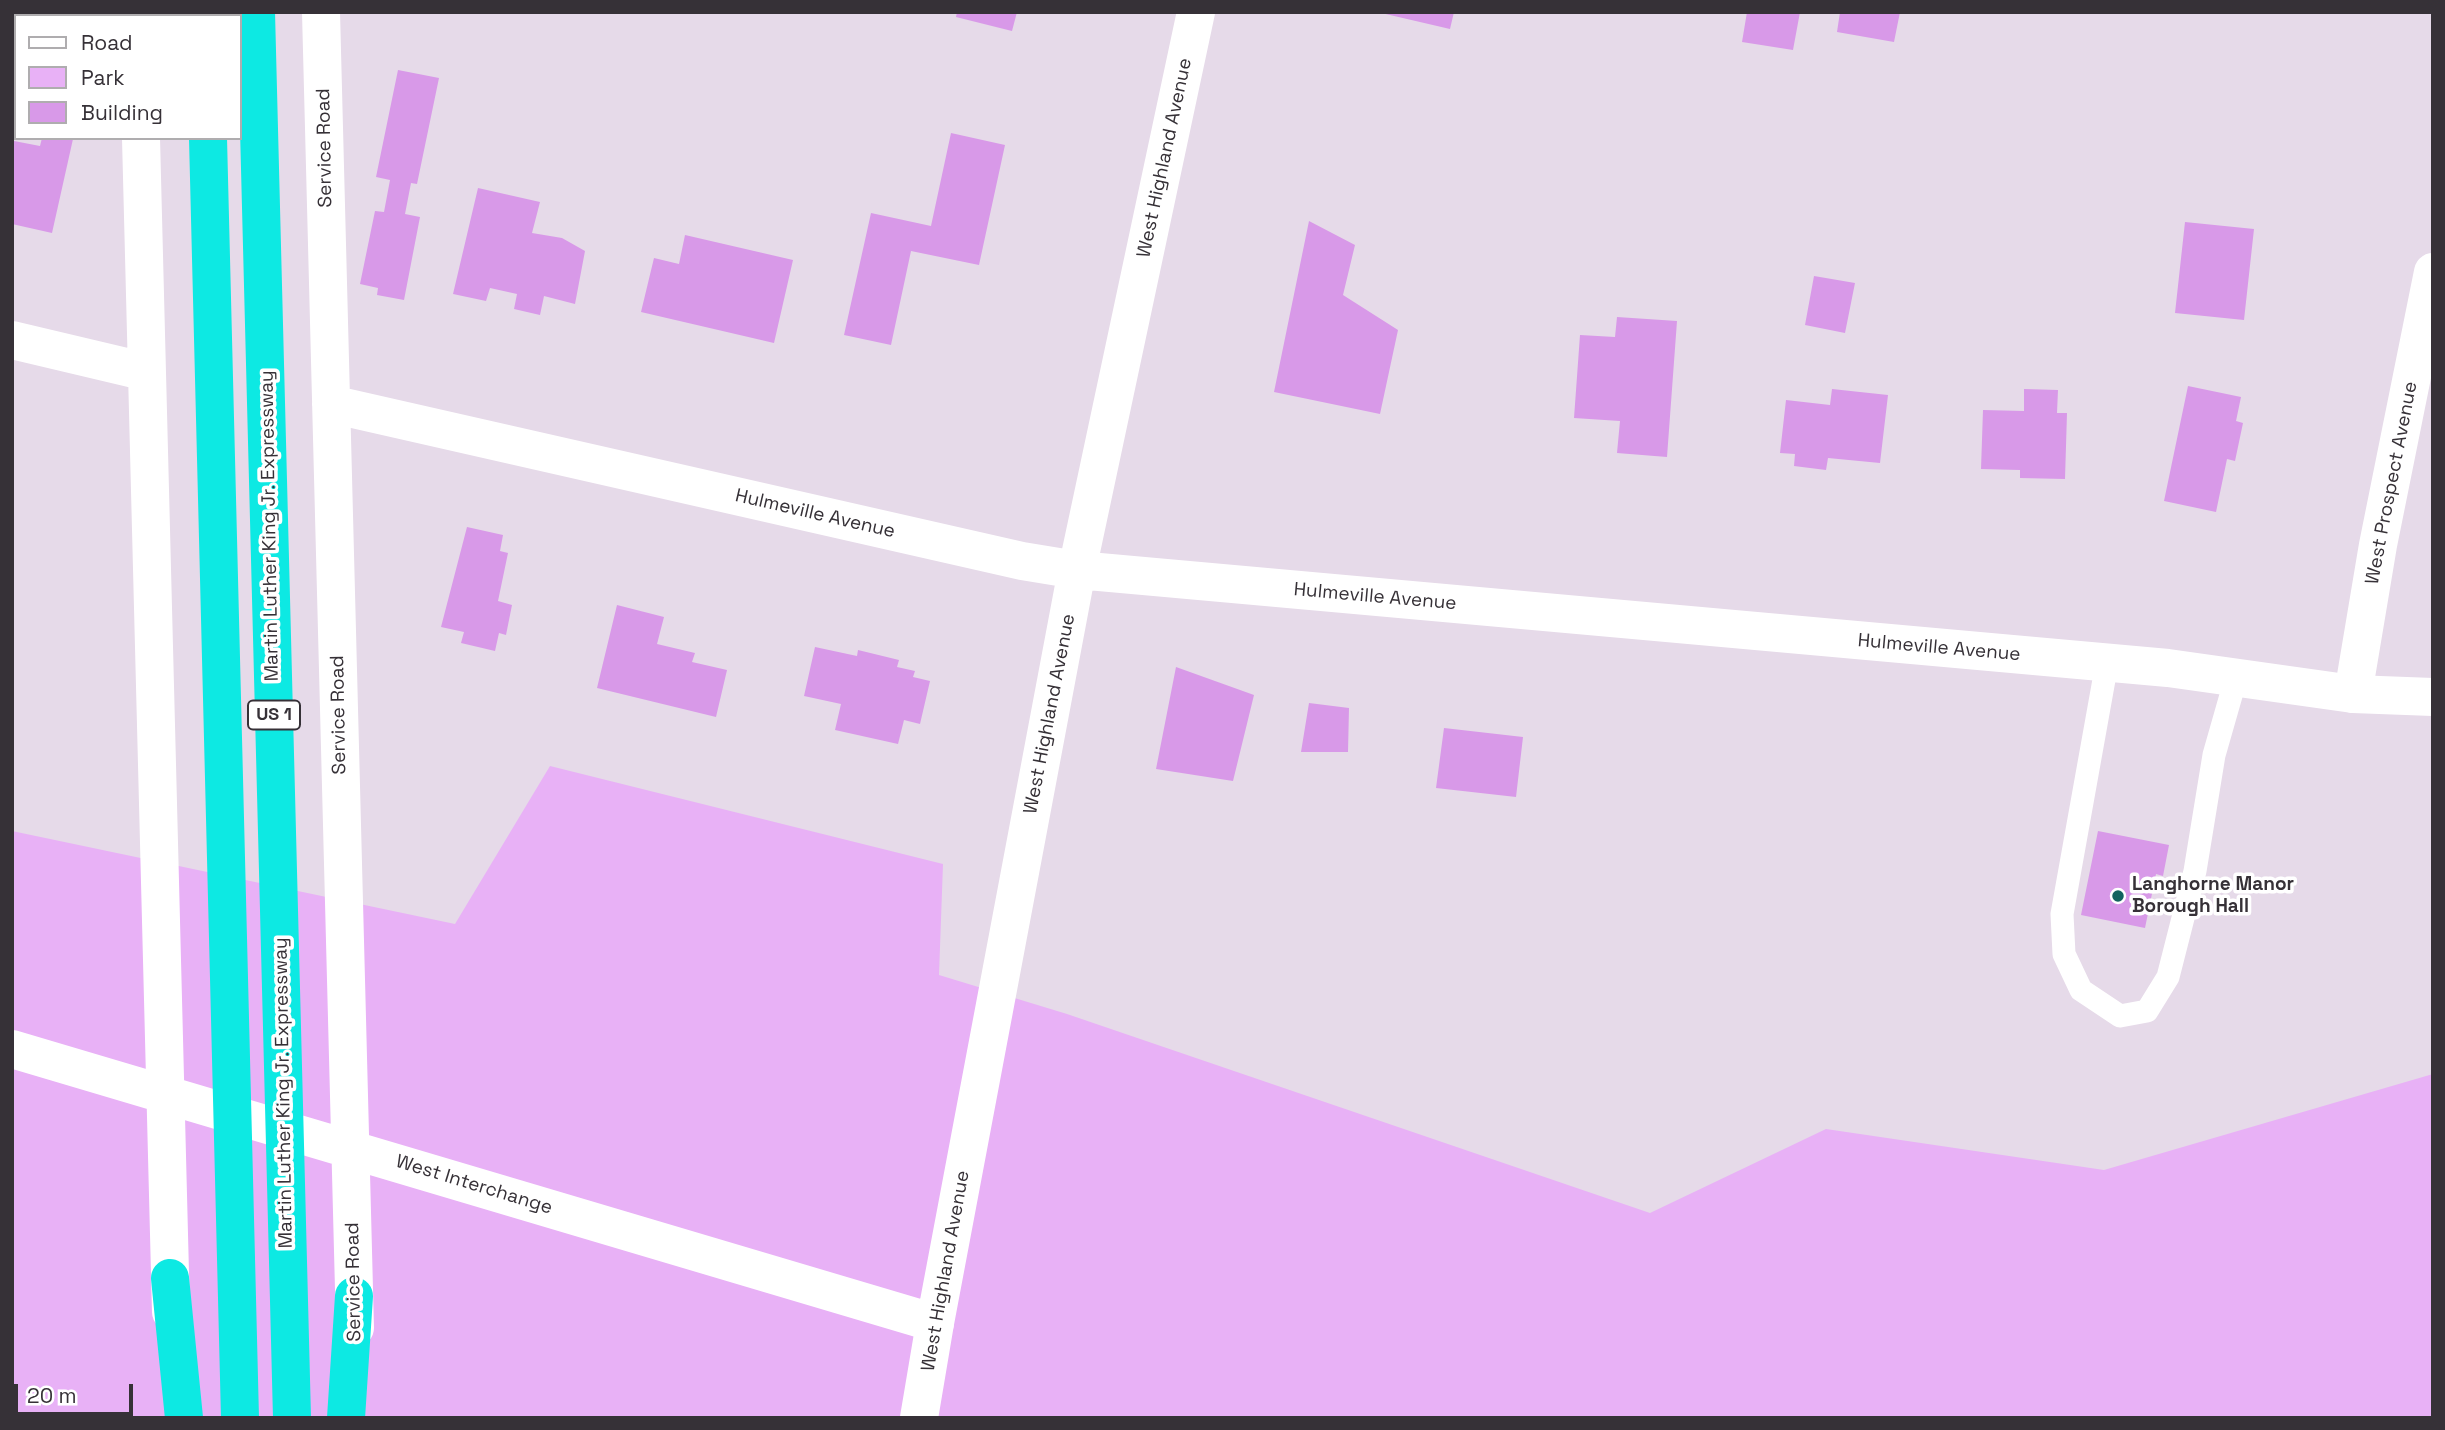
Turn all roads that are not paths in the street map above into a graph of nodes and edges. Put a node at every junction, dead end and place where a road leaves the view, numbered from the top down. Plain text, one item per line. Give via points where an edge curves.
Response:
1 (256, 12) edge
2 (321, 12) edge
3 (1196, 12) edge
4 (141, 140) edge
5 (208, 140) edge
6 (2433, 272) edge
7 (12, 340) edge
8 (147, 372) junction
9 (331, 404) junction
10 (1077, 570) junction
11 (2107, 663) junction
12 (2236, 678) junction
13 (2353, 694) junction
14 (2433, 697) edge
15 (12, 1049) edge
16 (170, 1278) junction
17 (354, 1296) junction
18 (935, 1323) junction
19 (174, 1418) edge
20 (184, 1418) edge
21 (240, 1418) edge
22 (292, 1418) edge
23 (346, 1418) edge
24 (357, 1418) edge
25 (919, 1418) edge

1 - 22 highway, Martin Luther King Jr. Expressway / US 1
2 - 9 street, Service Road
3 - 10 street, West Highland Avenue
4 - 8 street
5 - 21 highway, US 1
6 - 13 street, West Prospect Avenue
7 - 8 street
8 - 16 street
9 - 10 street, Hulmeville Avenue
9 - 17 street, Service Road
10 - 11 street, Hulmeville Avenue
10 - 18 street, West Highland Avenue
11 - 12 street, Hulmeville Avenue
11 - 12 lane via 2062,914 2064,954 2081,990 2120,1016 2147,1011 2168,977 2195,871 2214,755
12 - 13 street, Hulmeville Avenue
13 - 14 street, Hulmeville Avenue
15 - 18 street, West Interchange
16 - 19 street
16 - 20 highway
17 - 23 highway
17 - 24 street, Service Road
18 - 25 street, West Highland Avenue

